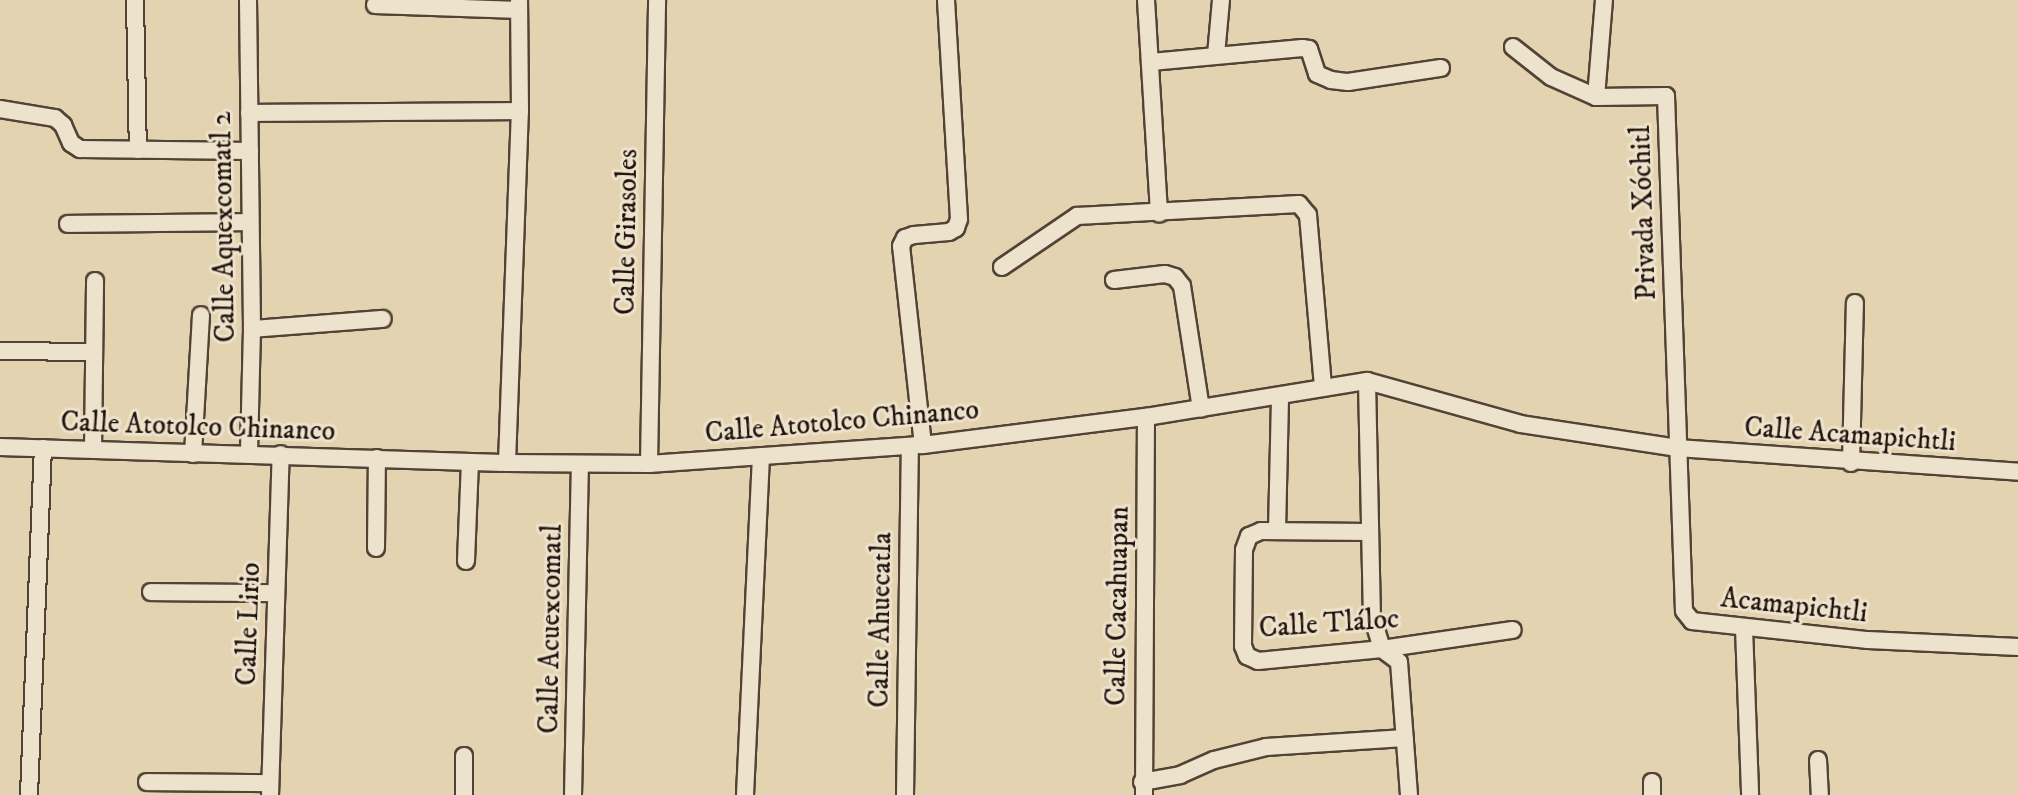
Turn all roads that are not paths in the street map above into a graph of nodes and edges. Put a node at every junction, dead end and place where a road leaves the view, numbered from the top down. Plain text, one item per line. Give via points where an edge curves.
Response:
1 (135, 0) edge
2 (248, 0) edge
3 (657, 0) edge
4 (946, 0) edge
5 (1146, 0) edge
6 (1221, 0) edge
7 (1604, 0) edge
8 (375, 5) dead end
9 (519, 5) edge
10 (1513, 47) dead end
11 (1216, 55) junction
12 (1151, 62) junction
13 (1441, 68) dead end
14 (1596, 97) junction
15 (0, 109) edge
16 (520, 111) junction
17 (249, 113) junction
18 (138, 150) junction
19 (250, 151) junction
20 (1159, 214) junction
21 (250, 222) junction
22 (68, 224) dead end
23 (1002, 267) dead end
24 (1114, 280) dead end
25 (95, 281) dead end
26 (1855, 303) dead end
27 (201, 315) dead end
28 (383, 319) dead end
29 (252, 329) junction
30 (0, 351) edge
31 (94, 352) junction
32 (1367, 381) junction
33 (1323, 387) junction
34 (1280, 397) junction
35 (1201, 409) junction
36 (1146, 417) junction
37 (916, 445) junction
38 (0, 447) edge
39 (43, 448) junction
40 (1678, 448) junction
41 (93, 449) junction
42 (249, 453) junction
43 (193, 454) junction
44 (281, 454) junction
45 (761, 456) junction
46 (377, 458) junction
47 (470, 462) junction
48 (507, 463) junction
49 (1851, 463) junction
50 (580, 464) junction
51 (649, 464) junction
52 (2018, 472) edge
53 (1277, 531) junction
54 (1370, 532) junction
55 (376, 548) dead end
56 (466, 561) dead end
57 (151, 592) dead end
58 (275, 593) junction
59 (1744, 628) junction
60 (1513, 630) dead end
61 (2018, 647) edge
62 (1382, 649) junction
63 (1405, 738) junction
64 (464, 756) dead end
65 (1818, 760) dead end
66 (147, 782) dead end
67 (1143, 788) edge
68 (270, 789) edge
69 (29, 795) edge
70 (464, 795) edge
71 (573, 795) edge
72 (745, 795) edge
73 (905, 795) edge
74 (1409, 795) edge
75 (1750, 795) edge
76 (1820, 795) edge

1 - 18 street
2 - 17 street, Calle Aquexcomatl 2
3 - 51 street, Calle Girasoles
4 - 37 street, Calle Ahuecatla via 959,219 949,232 914,235 901,246
5 - 12 street
6 - 11 street
7 - 14 street
8 - 9 street
9 - 16 street
10 - 14 street, Privada Xóchitl via 1551,77
11 - 12 street
11 - 13 street via 1309,49 1317,74 1348,82
12 - 20 street
14 - 40 street, Privada Xóchitl via 1666,96
15 - 18 street via 55,118 80,149
16 - 17 street
16 - 48 street
17 - 19 street, Calle Aquexcomatl 2
18 - 19 street
19 - 21 street, Calle Aquexcomatl 2
20 - 23 street via 1077,216
20 - 33 street via 1299,204 1308,215
21 - 22 street
21 - 29 street, Calle Aquexcomatl 2
24 - 35 street via 1165,274 1182,286
25 - 31 street
26 - 49 street
27 - 43 street
28 - 29 street
29 - 42 street, Calle Aquexcomatl 2
30 - 31 street
31 - 41 street
32 - 33 street, Calle Atotolco Chinanco
32 - 40 street, Calle Atotolco Chinanco via 1521,424
32 - 54 street
33 - 34 street, Calle Atotolco Chinanco
34 - 35 street, Calle Atotolco Chinanco
34 - 53 street
35 - 36 street, Calle Atotolco Chinanco
36 - 37 street, Calle Atotolco Chinanco
36 - 67 street, Calle Cacahuapan
37 - 45 street, Calle Atotolco Chinanco
37 - 73 street, Calle Ahuecatla
38 - 39 street, Calle Atotolco Chinanco
39 - 41 street, Calle Atotolco Chinanco
39 - 69 street
40 - 49 street, Calle Acamapichtli
40 - 59 street, Acamapichtli via 1684,611 1692,621
41 - 43 street, Calle Atotolco Chinanco
42 - 43 street, Calle Atotolco Chinanco
42 - 44 street, Calle Atotolco Chinanco
44 - 46 street, Calle Atotolco Chinanco
44 - 58 street, Calle Lirio
45 - 51 street, Calle Atotolco Chinanco
45 - 72 street
46 - 47 street, Calle Atotolco Chinanco
46 - 55 street
47 - 48 street, Calle Atotolco Chinanco
47 - 56 street
48 - 50 street, Calle Atotolco Chinanco
49 - 52 street, Calle Acamapichtli
50 - 51 street, Calle Atotolco Chinanco
50 - 71 street, Calle Acuexcomatl
53 - 54 street, Calle Tláloc
53 - 62 street, Calle Tláloc via 1249,536 1244,550 1247,656 1258,661
54 - 62 street via 1372,616
57 - 58 street
58 - 68 street, Calle Lirio
59 - 61 street, Acamapichtli
59 - 75 street
60 - 62 street, Calle Tláloc
62 - 63 street via 1399,662
63 - 67 street via 1266,747 1214,760
63 - 74 street
64 - 70 street
65 - 76 street
66 - 68 street

